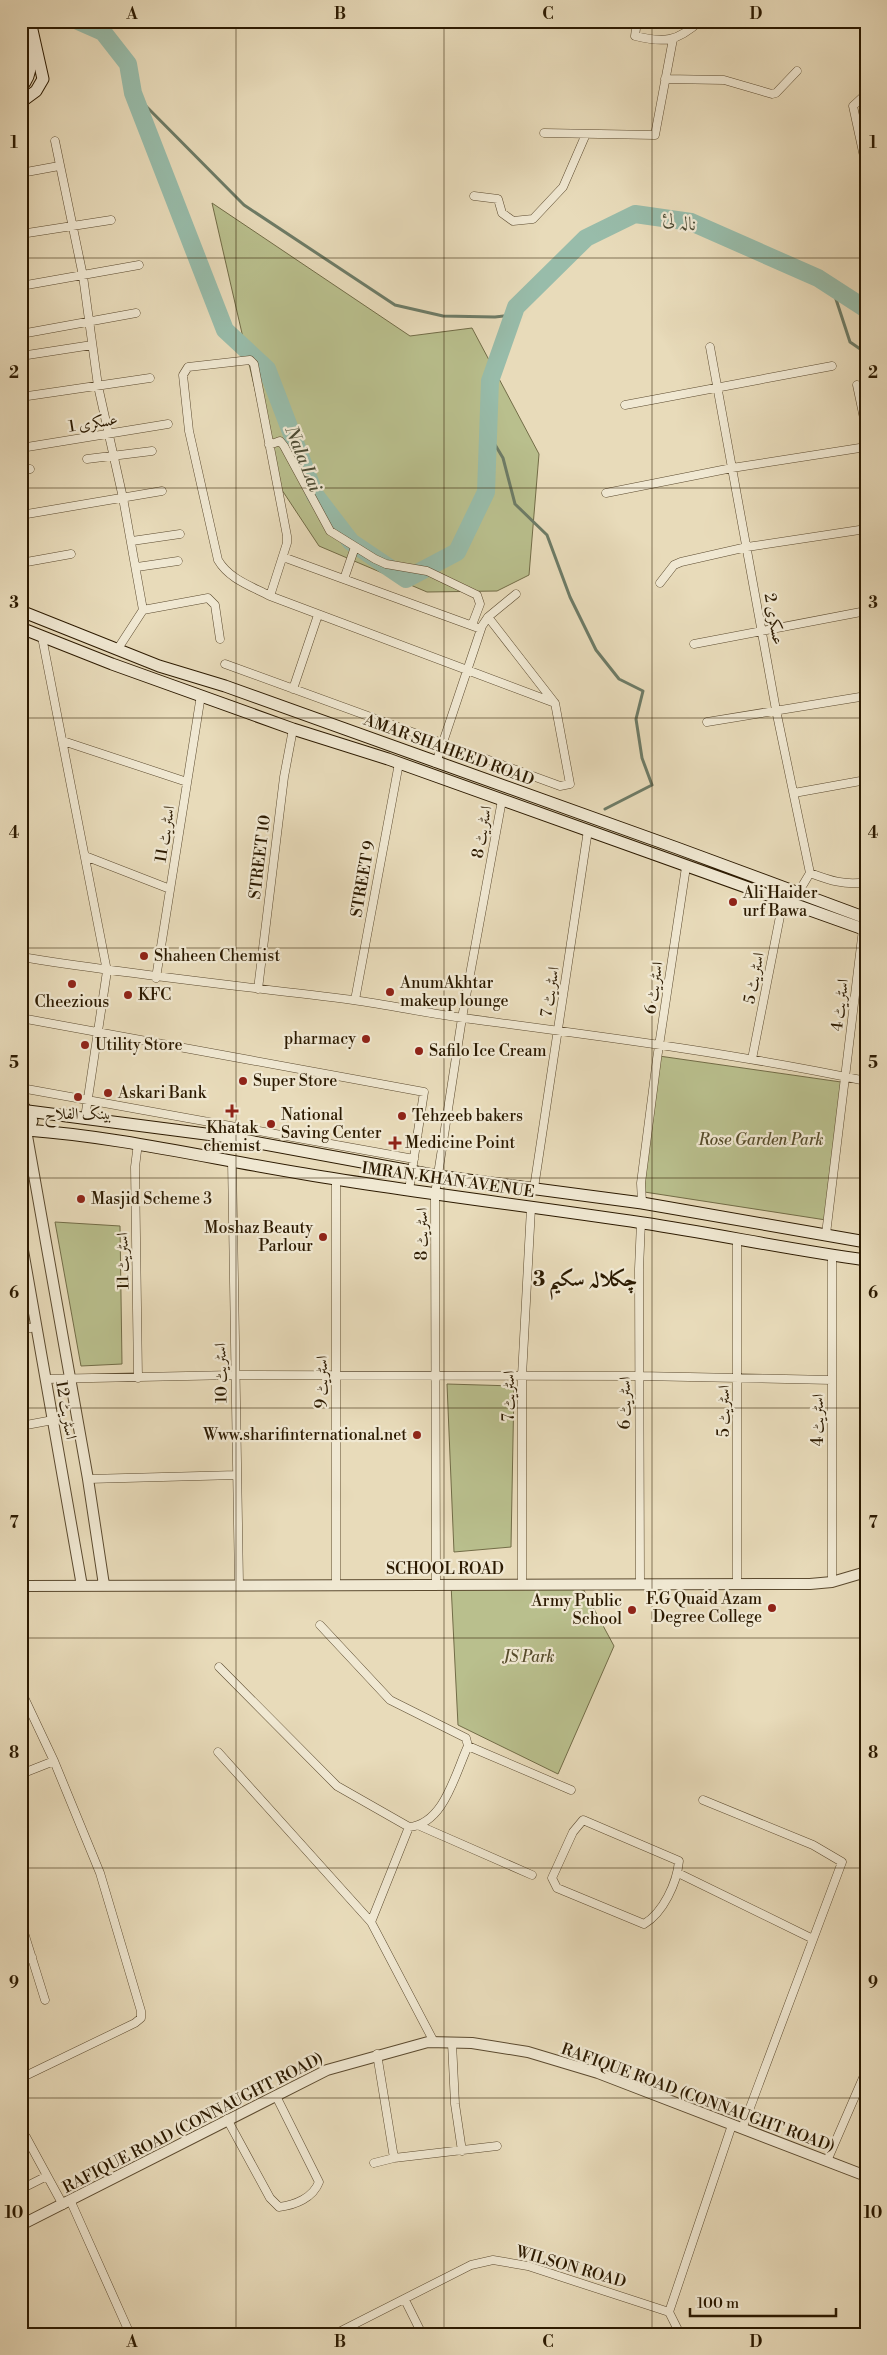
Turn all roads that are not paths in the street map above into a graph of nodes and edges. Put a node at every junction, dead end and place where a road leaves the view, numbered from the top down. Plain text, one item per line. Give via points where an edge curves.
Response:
1 (30, 21) edge
2 (637, 21) edge
3 (700, 21) edge
4 (21, 28) edge
5 (673, 39) junction
6 (797, 71) dead end
7 (665, 79) junction
8 (21, 88) edge
9 (866, 94) edge
10 (21, 102) edge
11 (544, 133) dead end
12 (586, 134) junction
13 (55, 142) dead end
14 (59, 166) junction
15 (866, 166) edge
16 (21, 173) edge
17 (474, 196) dead end
18 (111, 220) dead end
19 (71, 226) junction
20 (21, 234) edge
21 (139, 265) dead end
22 (83, 276) junction
23 (21, 286) edge
24 (136, 313) dead end
25 (89, 322) junction
26 (21, 334) edge
27 (92, 345) junction
28 (710, 346) dead end
29 (21, 356) edge
30 (832, 366) dead end
31 (150, 378) dead end
32 (857, 385) dead end
33 (98, 386) junction
34 (718, 387) junction
35 (21, 397) edge
36 (625, 405) dead end
37 (168, 424) dead end
38 (866, 428) edge
39 (110, 435) junction
40 (269, 445) junction
41 (866, 446) edge
42 (21, 448) edge
43 (152, 451) dead end
44 (115, 456) junction
45 (86, 458) dead end
46 (732, 468) junction
47 (30, 470) dead end
48 (21, 471) edge
49 (162, 491) dead end
50 (606, 493) dead end
51 (123, 498) junction
52 (21, 514) edge
53 (866, 528) edge
54 (180, 534) dead end
55 (132, 541) junction
56 (355, 547) junction
57 (747, 547) junction
58 (71, 554) dead end
59 (283, 557) junction
60 (178, 561) dead end
61 (21, 563) edge
62 (137, 567) junction
63 (344, 579) junction
64 (660, 582) dead end
65 (516, 594) dead end
66 (270, 596) junction
67 (143, 610) junction
68 (21, 611) edge
69 (866, 611) edge
70 (318, 615) junction
71 (488, 617) junction
72 (472, 625) junction
73 (21, 628) edge
74 (481, 629) junction
75 (762, 631) junction
76 (42, 637) junction
77 (220, 639) dead end
78 (694, 644) dead end
79 (117, 650) junction
80 (109, 663) junction
81 (225, 664) dead end
82 (466, 670) junction
83 (293, 689) junction
84 (200, 695) junction
85 (866, 696) edge
86 (555, 703) junction
87 (776, 710) junction
88 (707, 722) dead end
89 (292, 729) junction
90 (63, 741) junction
91 (442, 745) junction
92 (436, 762) junction
93 (398, 763) junction
94 (866, 780) edge
95 (187, 782) junction
96 (504, 787) junction
97 (794, 793) junction
98 (502, 800) junction
99 (588, 830) junction
100 (85, 856) junction
101 (686, 867) junction
102 (810, 872) junction
103 (866, 882) edge
104 (170, 889) junction
105 (798, 893) junction
106 (784, 901) junction
107 (865, 922) edge
108 (21, 957) edge
109 (108, 971) junction
110 (156, 978) junction
111 (258, 989) junction
112 (355, 1000) junction
113 (21, 1018) edge
114 (462, 1018) junction
115 (559, 1029) junction
116 (98, 1031) junction
117 (660, 1046) junction
118 (752, 1059) junction
119 (845, 1077) junction
120 (866, 1081) edge
121 (21, 1088) edge
122 (21, 1093) edge
123 (88, 1100) junction
124 (24, 1108) edge
125 (85, 1118) junction
126 (25, 1131) edge
127 (138, 1143) junction
128 (414, 1159) junction
129 (232, 1160) junction
130 (412, 1171) junction
131 (438, 1176) junction
132 (336, 1180) junction
133 (534, 1188) junction
134 (409, 1190) junction
135 (435, 1194) junction
136 (642, 1203) junction
137 (531, 1208) junction
138 (641, 1222) junction
139 (826, 1234) junction
140 (737, 1238) junction
141 (21, 1239) edge
142 (866, 1242) edge
143 (832, 1257) junction
144 (866, 1260) edge
145 (35, 1327) junction
146 (21, 1330) edge
147 (234, 1375) junction
148 (336, 1376) junction
149 (436, 1376) junction
150 (522, 1376) junction
151 (639, 1376) junction
152 (138, 1378) junction
153 (737, 1378) junction
154 (45, 1379) junction
155 (71, 1379) junction
156 (832, 1380) junction
157 (53, 1420) junction
158 (21, 1426) edge
159 (237, 1475) junction
160 (88, 1479) junction
161 (866, 1572) edge
162 (832, 1582) junction
163 (640, 1583) junction
164 (239, 1584) junction
165 (336, 1584) junction
166 (436, 1584) junction
167 (522, 1584) junction
168 (737, 1584) junction
169 (104, 1585) junction
170 (22, 1586) edge
171 (82, 1586) junction
172 (320, 1624) dead end
173 (218, 1667) dead end
174 (21, 1691) edge
175 (468, 1746) junction
176 (218, 1752) dead end
177 (54, 1761) junction
178 (21, 1774) edge
179 (571, 1790) dead end
180 (703, 1800) dead end
181 (420, 1826) junction
182 (409, 1827) junction
183 (678, 1873) junction
184 (532, 1875) dead end
185 (371, 1922) junction
186 (21, 1923) edge
187 (813, 1939) junction
188 (32, 1957) junction
189 (21, 1962) edge
190 (45, 2000) dead end
191 (434, 2042) junction
192 (452, 2043) junction
193 (377, 2054) junction
194 (866, 2070) edge
195 (21, 2078) edge
196 (276, 2096) junction
197 (227, 2120) junction
198 (732, 2125) junction
199 (742, 2129) junction
200 (21, 2135) edge
201 (496, 2146) dead end
202 (462, 2151) junction
203 (394, 2158) junction
204 (827, 2161) junction
205 (374, 2163) dead end
206 (47, 2176) junction
207 (866, 2176) edge
208 (21, 2190) edge
209 (67, 2203) junction
210 (21, 2225) edge
211 (404, 2300) junction
212 (669, 2312) junction
213 (679, 2333) edge
214 (130, 2334) edge
215 (335, 2334) edge
216 (422, 2334) edge

1 - 10 main road via 43,79 36,90
2 - 5 street via 635,36 653,40
3 - 5 street via 687,33
4 - 8 main road via 32,65 30,77
5 - 7 street
6 - 7 street via 772,94 724,80
7 - 12 street via 655,135
9 - 15 street via 854,106
11 - 12 street
12 - 17 street via 563,187 533,219 513,221 502,213 498,199
13 - 14 street
14 - 16 street
14 - 19 street
18 - 19 street
19 - 20 street
19 - 22 street
21 - 22 street
22 - 23 street
22 - 25 street
24 - 25 street
25 - 26 street
25 - 27 street
27 - 29 street
27 - 33 street
28 - 34 street, عسکری 2
30 - 34 street
31 - 33 street
32 - 38 street
33 - 35 street
33 - 39 street
34 - 36 street
34 - 46 street, عسکری 2
37 - 39 street, عسکری 1
39 - 42 street, عسکری 1
39 - 44 street
40 - 56 street via 277,441 283,443 328,528
40 - 59 street via 287,536
40 - 66 street via 252,361 185,369 189,431 218,560 230,575
41 - 46 street
43 - 44 street
44 - 45 street
44 - 51 street
46 - 50 street
46 - 57 street, عسکری 2
47 - 48 street
49 - 51 street
51 - 52 street
51 - 55 street
53 - 57 street
54 - 55 street
55 - 62 street
56 - 63 street
56 - 72 street via 386,564 427,571 477,595 480,604
57 - 64 street via 674,565
57 - 75 street, عسکری 2
58 - 61 street
59 - 63 street
59 - 66 street
60 - 62 street
62 - 67 street
63 - 72 street
65 - 71 street
66 - 70 street
67 - 77 street via 208,598 215,605
67 - 79 street
68 - 79 main road, AMAR SHAHEED ROAD
69 - 75 street
70 - 82 street
70 - 83 street
71 - 74 street
71 - 86 street
72 - 74 street
73 - 76 main road, AMAR SHAHEED ROAD
74 - 82 street
75 - 78 street
75 - 87 street, عسکری 2
76 - 80 main road, AMAR SHAHEED ROAD
76 - 90 street
79 - 80 main road
79 - 92 main road, AMAR SHAHEED ROAD
80 - 84 main road, AMAR SHAHEED ROAD
81 - 83 street
82 - 86 street
82 - 91 street
83 - 91 street
84 - 89 main road, AMAR SHAHEED ROAD
84 - 95 street, اسٹریٹ 11
85 - 87 street
86 - 91 street via 570,781 566,786
87 - 88 street
87 - 97 street, عسکری 2
89 - 93 main road, AMAR SHAHEED ROAD
89 - 111 street, STREET 10
90 - 95 street
90 - 100 street
91 - 92 street
92 - 96 main road, AMAR SHAHEED ROAD
93 - 98 main road, AMAR SHAHEED ROAD
93 - 112 street, STREET 9
94 - 97 street
95 - 104 street, اسٹریٹ 11
96 - 98 main road
96 - 105 main road, AMAR SHAHEED ROAD
97 - 102 street, عسکری 2
98 - 99 main road, AMAR SHAHEED ROAD
98 - 114 street, اسٹریٹ 8
99 - 101 main road, AMAR SHAHEED ROAD
99 - 115 street, اسٹریٹ 7
100 - 104 street
100 - 109 street
101 - 106 main road, AMAR SHAHEED ROAD
101 - 117 street, اسٹریٹ 6
102 - 103 street via 832,881
102 - 105 street
104 - 110 street, اسٹریٹ 11
105 - 107 main road, AMAR SHAHEED ROAD
106 - 107 main road, AMAR SHAHEED ROAD
106 - 118 street, اسٹریٹ 5
107 - 119 street, اسٹریٹ 4
108 - 109 street
109 - 110 street
109 - 116 street
110 - 111 street
111 - 112 street
112 - 114 street
113 - 116 street
114 - 115 street
114 - 131 street, اسٹریٹ 8
115 - 117 street
115 - 133 street, اسٹریٹ 7
116 - 123 street
116 - 128 street via 424,1092
117 - 118 street
117 - 136 street, اسٹریٹ 6 via 641,1183
118 - 119 street
119 - 120 street
119 - 139 street, اسٹریٹ 4
121 - 123 street
122 - 124 street
123 - 125 street
123 - 128 street
124 - 125 main road, IMRAN KHAN AVENUE
124 - 126 main road via 32,1121
125 - 130 main road, IMRAN KHAN AVENUE via 230,1138
126 - 127 main road, IMRAN KHAN AVENUE
126 - 155 street
127 - 129 main road, IMRAN KHAN AVENUE
127 - 152 street, اسٹریٹ 11 via 135,1167
128 - 130 street
129 - 132 main road, IMRAN KHAN AVENUE
129 - 147 street, اسٹریٹ 10
130 - 131 main road, IMRAN KHAN AVENUE
130 - 134 street
131 - 133 main road, IMRAN KHAN AVENUE
131 - 135 street, اسٹریٹ 8
132 - 134 main road, IMRAN KHAN AVENUE
132 - 148 street, اسٹریٹ 9
133 - 136 main road, IMRAN KHAN AVENUE
134 - 135 main road, IMRAN KHAN AVENUE
135 - 137 main road, IMRAN KHAN AVENUE
135 - 149 street, اسٹریٹ 8
136 - 139 main road, IMRAN KHAN AVENUE
137 - 138 main road, IMRAN KHAN AVENUE
137 - 150 street, اسٹریٹ 7
138 - 140 main road, IMRAN KHAN AVENUE
138 - 151 street, اسٹریٹ 6
139 - 142 main road, IMRAN KHAN AVENUE
140 - 143 main road, IMRAN KHAN AVENUE
140 - 153 street, اسٹریٹ 5
141 - 145 street, اسٹریٹ 12
143 - 144 main road, IMRAN KHAN AVENUE
143 - 156 street, اسٹریٹ 4
145 - 146 street
145 - 154 street, اسٹریٹ 12
147 - 148 street
147 - 152 street
147 - 159 street, اسٹریٹ 10
148 - 149 street
148 - 165 street, اسٹریٹ 9
149 - 150 street
149 - 166 street, اسٹریٹ 8
150 - 151 street
150 - 167 street, اسٹریٹ 7
151 - 153 street
151 - 163 street, اسٹریٹ 6
152 - 155 street
153 - 156 street
153 - 168 street, اسٹریٹ 5
154 - 155 street
154 - 157 street, اسٹریٹ 12
155 - 160 street
156 - 162 street, اسٹریٹ 4
157 - 158 street
157 - 171 street, اسٹریٹ 12
159 - 160 street
159 - 164 street, اسٹریٹ 10
160 - 169 street
161 - 162 street, SCHOOL ROAD
162 - 168 street, SCHOOL ROAD
163 - 167 street, SCHOOL ROAD
163 - 168 street, SCHOOL ROAD
164 - 165 street, SCHOOL ROAD
164 - 169 street, SCHOOL ROAD
165 - 166 street, SCHOOL ROAD
166 - 167 street, SCHOOL ROAD
169 - 171 street, SCHOOL ROAD
170 - 171 street, SCHOOL ROAD
172 - 175 street via 390,1700 455,1731 466,1738
173 - 182 street via 337,1786
174 - 177 street
175 - 179 street
175 - 181 street via 446,1796 432,1818
176 - 185 street
177 - 178 street
177 - 195 street via 100,1873 141,2018
180 - 187 street via 814,1845 842,1862
181 - 182 street
181 - 184 street
182 - 185 street
183 - 183 street via 679,1860 583,1820 573,1832 552,1878 557,1888 644,1924 655,1918
183 - 187 street
185 - 191 street
186 - 188 street
187 - 199 street
188 - 189 street
188 - 190 street
191 - 192 street, RAFIQUE ROAD (CONNAUGHT ROAD)
191 - 193 street, RAFIQUE ROAD (CONNAUGHT ROAD)
192 - 198 street, RAFIQUE ROAD (CONNAUGHT ROAD) via 528,2052 598,2073
192 - 202 street via 455,2104
193 - 196 street, RAFIQUE ROAD (CONNAUGHT ROAD) via 327,2070
193 - 203 street
194 - 204 street
196 - 197 street, RAFIQUE ROAD (CONNAUGHT ROAD)
196 - 197 street via 320,2182 316,2190 291,2205 279,2207 270,2198
197 - 209 street, RAFIQUE ROAD (CONNAUGHT ROAD)
198 - 199 street, RAFIQUE ROAD (CONNAUGHT ROAD)
198 - 212 street
199 - 204 street, RAFIQUE ROAD (CONNAUGHT ROAD)
200 - 206 street via 26,2137
201 - 202 street
202 - 203 street
203 - 205 street
204 - 207 street, RAFIQUE ROAD (CONNAUGHT ROAD)
206 - 208 street
206 - 209 street
209 - 210 street, RAFIQUE ROAD (CONNAUGHT ROAD)
209 - 214 street
211 - 212 street, WILSON ROAD via 471,2265 493,2260 528,2266
211 - 215 street, WILSON ROAD
211 - 216 street
212 - 213 street

